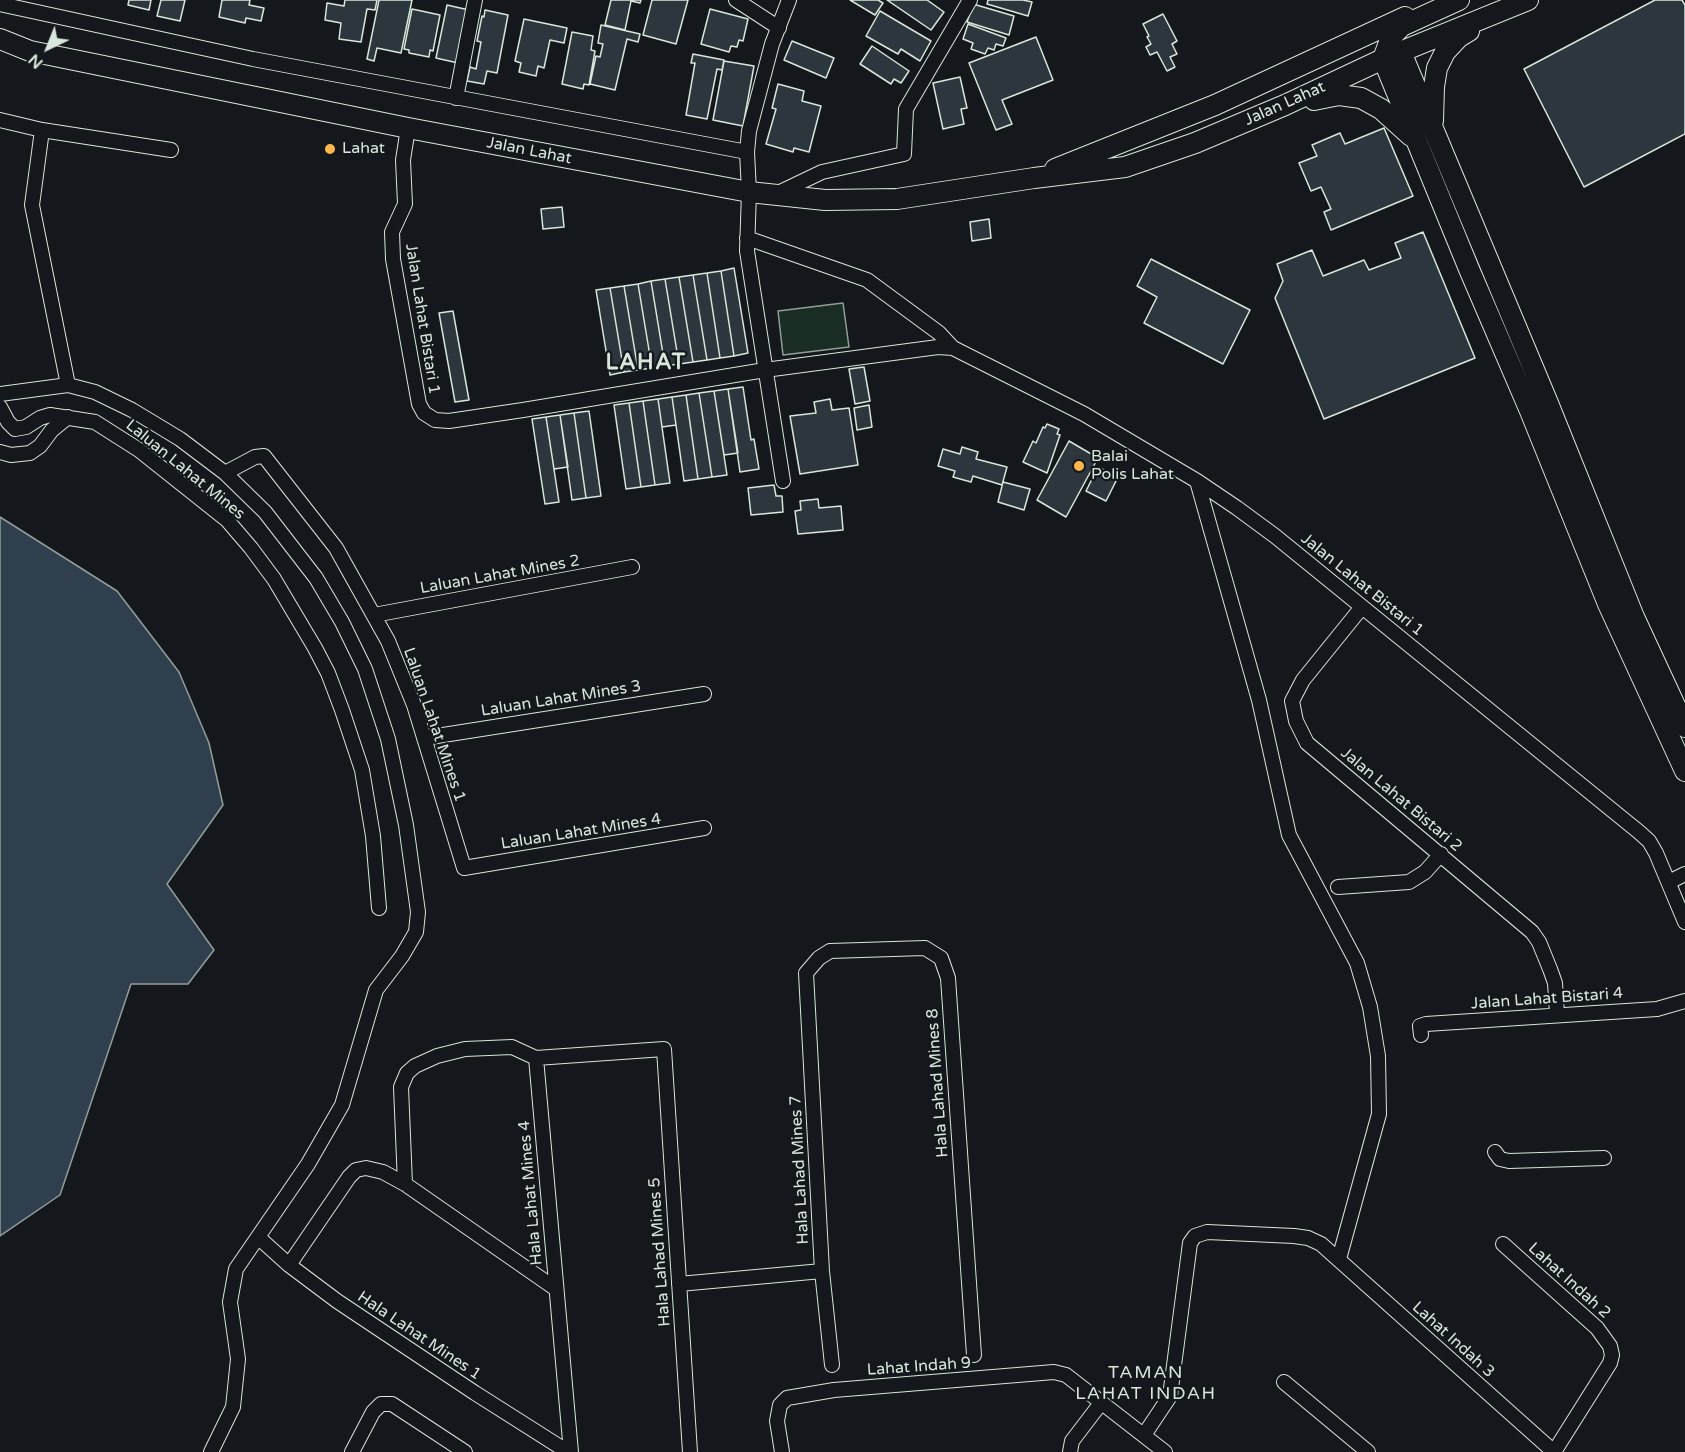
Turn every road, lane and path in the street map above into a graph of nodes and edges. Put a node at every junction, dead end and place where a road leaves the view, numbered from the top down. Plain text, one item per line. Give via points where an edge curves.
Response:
1 (475, 0) edge
2 (736, 0) edge
3 (789, 0) edge
4 (969, 0) edge
5 (1443, 0) edge
6 (1459, 0) edge
7 (1528, 0) edge
8 (0, 4) edge
9 (1503, 12) junction
10 (779, 28) junction
11 (0, 39) edge
12 (30, 51) junction
13 (1390, 53) junction
14 (0, 54) edge
15 (456, 98) junction
16 (1285, 105) junction
17 (0, 120) edge
18 (1433, 126) junction
19 (408, 129) junction
20 (42, 130) junction
21 (1416, 141) junction
22 (1114, 144) junction
23 (171, 150) dead end
24 (747, 152) junction
25 (1034, 178) junction
26 (749, 192) junction
27 (774, 195) junction
28 (747, 238) junction
29 (953, 348) junction
30 (765, 370) junction
31 (68, 385) junction
32 (0, 394) edge
33 (0, 406) edge
34 (68, 417) junction
35 (0, 452) edge
36 (225, 473) junction
37 (783, 481) dead end
38 (1197, 481) junction
39 (632, 567) dead end
40 (1362, 607) junction
41 (374, 615) junction
42 (704, 693) dead end
43 (1685, 727) edge
44 (424, 738) junction
45 (1685, 771) edge
46 (704, 828) dead end
47 (1440, 855) junction
48 (465, 868) joint
49 (1685, 874) edge
50 (1669, 882) junction
51 (1338, 887) dead end
52 (379, 908) dead end
53 (1685, 922) edge
54 (806, 973) joint
55 (1685, 1001) edge
56 (1557, 1014) junction
57 (1421, 1035) dead end
58 (536, 1058) junction
59 (1495, 1152) dead end
60 (1604, 1158) dead end
61 (405, 1184) junction
62 (258, 1237) junction
63 (1503, 1244) dead end
64 (1334, 1256) junction
65 (289, 1265) junction
66 (822, 1271) junction
67 (679, 1284) junction
68 (556, 1289) junction
69 (974, 1354) dead end
70 (832, 1365) dead end
71 (1284, 1382) dead end
72 (1101, 1403) junction
73 (1144, 1435) junction
74 (211, 1452) edge
75 (352, 1452) edge
76 (465, 1452) edge
77 (570, 1452) edge
78 (690, 1452) edge
79 (782, 1452) edge
80 (1070, 1452) edge
81 (1164, 1452) edge
82 (1368, 1452) edge
83 (1554, 1452) edge

1 - 15 street
2 - 10 street
3 - 10 street
4 - 27 street via 906,109 904,154 822,172
5 - 22 main road, Jalan Lahat via 1215,105
6 - 13 main road via 1402,26 1391,37
7 - 9 main road, Jalan Lahat
8 - 15 street
9 - 13 main road, Jalan Lahat
9 - 18 main road via 1459,37 1445,52 1437,68
10 - 24 street via 749,131
11 - 12 main road, Jalan Lahat
12 - 14 main road, Jalan Lahat
12 - 19 main road, Jalan Lahat
13 - 16 main road, Jalan Lahat
13 - 18 main road
13 - 21 main road
13 - 22 main road via 1365,45 1251,99
15 - 24 street
16 - 21 main road via 1339,95 1361,98 1382,109
16 - 25 main road, Jalan Lahat via 1125,167
17 - 20 street
18 - 43 main road via 1630,608
19 - 26 main road, Jalan Lahat
19 - 30 street, Jalan Lahat Bistari 1 via 403,160 405,204 392,231 393,259 419,404 424,413 435,420 449,421
20 - 23 street
20 - 31 street via 32,205
21 - 45 main road via 1608,604
22 - 25 main road, Jalan Lahat
24 - 26 street
25 - 27 main road, Jalan Lahat via 897,199 825,200
26 - 27 main road, Jalan Lahat
26 - 28 street
28 - 29 street, Jalan Lahat Bistari 1 via 867,280 939,333
28 - 30 street
29 - 30 street, Jalan Lahat Bistari 1
29 - 38 street, Jalan Lahat Bistari 1 via 1070,406
30 - 37 street
31 - 32 street
31 - 36 street via 95,392 132,410
33 - 34 street, Laluan Lahat Mines via 15,429 50,415
34 - 35 street via 30,453
34 - 52 street, Laluan Lahat Mines via 95,422 139,450 227,520 274,579 328,673 362,770
36 - 41 street, Laluan Lahat Mines 1 via 264,456 336,548
36 - 62 street via 265,512 316,578 365,669 388,739 406,825 418,912 416,932 376,990 342,1105
38 - 40 street, Jalan Lahat Bistari 1 via 1275,536
38 - 64 street via 1259,700 1289,835 1357,963 1370,1007 1378,1056 1379,1114
39 - 41 street, Laluan Lahat Mines 2
40 - 47 street, Jalan Lahat Bistari 2 via 1303,680 1292,700 1296,721 1306,743
40 - 50 street, Jalan Lahat Bistari 1 via 1640,832 1656,853
41 - 44 street, Laluan Lahat Mines 1 via 388,641
42 - 44 street, Laluan Lahat Mines 3
44 - 48 street, Laluan Lahat Mines 1
46 - 48 street, Laluan Lahat Mines 4
47 - 51 street via 1409,882
47 - 56 street, Jalan Lahat Bistari 2 via 1532,932 1555,983
49 - 50 street
50 - 53 street, Jalan Lahat Bistari 1
54 - 66 street, Hala Lahad Mines 7
54 - 69 street, Hala Lahad Mines 8 via 830,951 925,948 941,958 948,978
55 - 56 street, Jalan Lahat Bistari 4 via 1657,1009
56 - 57 street, Jalan Lahat Bistari 4 via 1426,1024 1420,1026
58 - 61 street via 512,1047 465,1049 437,1056 407,1073 401,1088
58 - 67 street, Hala Lahad Mines 5 via 664,1049
58 - 68 street, Hala Lahat Mines 4
59 - 60 street via 1500,1159 1509,1161
61 - 65 street via 383,1172 356,1170
61 - 68 street
62 - 65 street, Hala Lahat Mines 1
62 - 74 street via 236,1269 231,1302 238,1359 233,1407
63 - 83 street, Lahat Indah 2 via 1597,1328 1610,1346 1610,1363
64 - 73 street, Lahat Indah 3 via 1308,1238 1207,1232 1195,1236 1190,1244 1170,1396
64 - 83 street, Lahat Indah 3
65 - 77 street, Hala Lahat Mines 1 via 475,1393
66 - 67 street
66 - 70 street, Hala Lahad Mines 7
67 - 78 street, Hala Lahad Mines 5
68 - 77 street, Hala Lahat Mines 4
71 - 82 street
72 - 73 street
72 - 79 street, Lahat Indah 9 via 1066,1376 1054,1372 834,1390 787,1398 780,1405 777,1420
72 - 80 street via 1072,1441
73 - 81 street
75 - 76 street via 381,1404 392,1404

